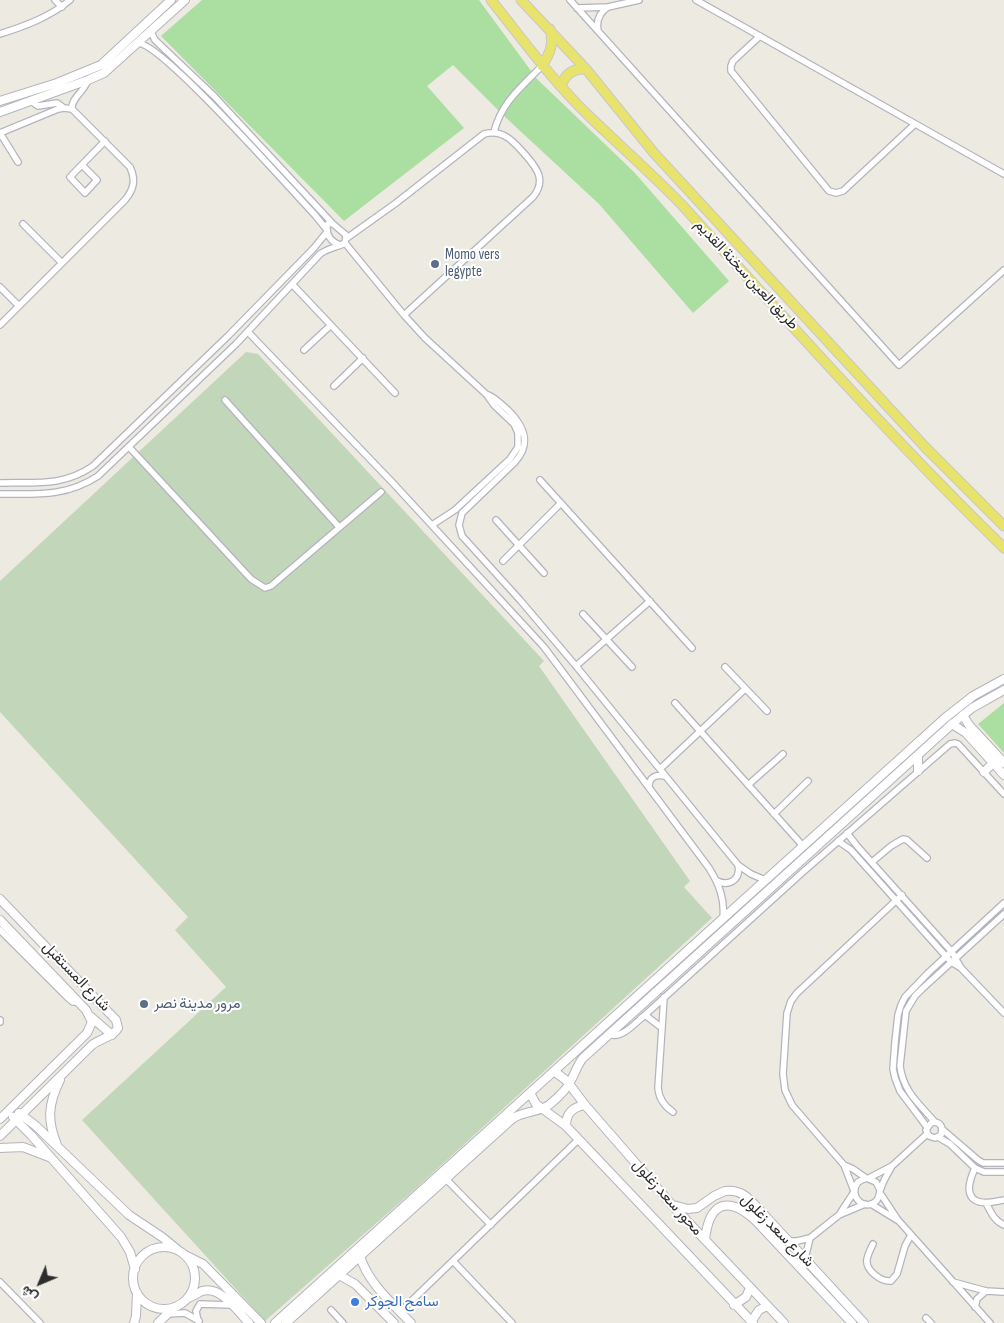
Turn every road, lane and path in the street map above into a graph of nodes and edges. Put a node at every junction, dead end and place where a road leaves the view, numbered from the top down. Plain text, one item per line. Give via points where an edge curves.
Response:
1 (55, 0) edge
2 (70, 0) edge
3 (171, 0) edge
4 (185, 0) edge
5 (491, 0) edge
6 (521, 0) edge
7 (570, 0) edge
8 (639, 0) edge
9 (696, 0) edge
10 (62, 7) junction
11 (608, 7) junction
12 (577, 8) junction
13 (550, 29) junction
14 (598, 31) junction
15 (151, 32) junction
16 (0, 34) edge
17 (760, 36) junction
18 (138, 43) junction
19 (542, 66) junction
20 (586, 68) junction
21 (88, 80) junction
22 (561, 86) junction
23 (0, 101) edge
24 (31, 101) junction
25 (64, 108) junction
26 (72, 109) junction
27 (0, 112) edge
28 (915, 124) junction
29 (494, 132) junction
30 (0, 133) edge
31 (105, 141) junction
32 (18, 162) dead end
33 (82, 165) junction
34 (1004, 174) edge
35 (24, 224) dead end
36 (333, 224) junction
37 (327, 231) junction
38 (344, 242) junction
39 (62, 263) junction
40 (1004, 270) edge
41 (292, 284) junction
42 (0, 287) edge
43 (18, 306) junction
44 (404, 315) junction
45 (244, 318) junction
46 (0, 324) edge
47 (253, 325) junction
48 (331, 325) junction
49 (248, 332) junction
50 (228, 336) junction
51 (236, 344) junction
52 (304, 350) dead end
53 (363, 358) junction
54 (334, 386) dead end
55 (395, 393) dead end
56 (486, 394) junction
57 (225, 400) dead end
58 (129, 448) junction
59 (540, 480) dead end
60 (0, 483) edge
61 (381, 492) dead end
62 (0, 494) edge
63 (561, 503) junction
64 (451, 513) junction
65 (496, 520) dead end
66 (459, 521) junction
67 (432, 524) junction
68 (1004, 526) edge
69 (339, 527) junction
70 (519, 545) junction
71 (1004, 548) edge
72 (503, 561) dead end
73 (544, 573) dead end
74 (650, 601) junction
75 (583, 614) dead end
76 (607, 639) junction
77 (692, 648) dead end
78 (576, 666) junction
79 (632, 667) dead end
80 (725, 667) dead end
81 (1004, 679) edge
82 (745, 689) junction
83 (1004, 690) edge
84 (675, 703) dead end
85 (766, 711) dead end
86 (963, 715) junction
87 (952, 724) junction
88 (700, 731) junction
89 (783, 754) dead end
90 (918, 755) junction
91 (993, 763) junction
92 (1004, 763) edge
93 (660, 769) junction
94 (918, 771) junction
95 (984, 772) junction
96 (1004, 775) edge
97 (665, 776) junction
98 (808, 781) dead end
99 (748, 785) junction
100 (649, 787) junction
101 (1004, 794) edge
102 (774, 814) junction
103 (847, 833) junction
104 (838, 841) junction
105 (803, 846) junction
106 (927, 858) dead end
107 (872, 862) junction
108 (738, 865) junction
109 (765, 880) junction
110 (717, 881) junction
111 (902, 895) junction
112 (0, 899) edge
113 (897, 900) junction
114 (1004, 903) edge
115 (1004, 914) edge
116 (723, 918) junction
117 (0, 920) edge
118 (42, 928) dead end
119 (0, 930) edge
120 (35, 934) junction
121 (951, 957) junction
122 (664, 997) junction
123 (79, 1002) junction
124 (1004, 1013) edge
125 (645, 1015) junction
126 (90, 1016) junction
127 (662, 1028) junction
128 (610, 1034) junction
129 (112, 1035) junction
130 (895, 1039) junction
131 (903, 1040) junction
132 (554, 1071) junction
133 (64, 1073) junction
134 (569, 1085) junction
135 (530, 1093) junction
136 (585, 1105) junction
137 (543, 1108) junction
138 (10, 1110) junction
139 (672, 1112) dead end
140 (19, 1117) junction
141 (0, 1119) edge
142 (935, 1122) junction
143 (566, 1126) junction
144 (942, 1129) junction
145 (927, 1131) junction
146 (0, 1136) edge
147 (938, 1138) junction
148 (579, 1139) junction
149 (0, 1148) edge
150 (59, 1150) junction
151 (52, 1158) junction
152 (1004, 1163) edge
153 (844, 1165) junction
154 (892, 1166) junction
155 (975, 1168) junction
156 (1004, 1172) edge
157 (867, 1178) junction
158 (446, 1179) junction
159 (854, 1191) junction
160 (880, 1191) junction
161 (1004, 1200) edge
162 (986, 1202) junction
163 (868, 1204) junction
164 (672, 1205) junction
165 (839, 1215) junction
166 (898, 1220) junction
167 (491, 1225) junction
168 (1004, 1225) edge
169 (911, 1235) junction
170 (810, 1238) junction
171 (705, 1240) junction
172 (775, 1241) junction
173 (788, 1241) junction
174 (873, 1244) dead end
175 (180, 1252) junction
176 (360, 1256) junction
177 (805, 1258) junction
178 (453, 1261) junction
179 (135, 1269) junction
180 (802, 1271) junction
181 (367, 1274) junction
182 (339, 1275) junction
183 (0, 1282) edge
184 (953, 1282) junction
185 (355, 1284) junction
186 (750, 1288) junction
187 (136, 1291) junction
188 (986, 1291) junction
189 (1004, 1292) edge
190 (186, 1299) junction
191 (232, 1305) junction
192 (734, 1305) junction
193 (176, 1306) junction
194 (767, 1306) junction
195 (975, 1307) junction
196 (330, 1310) dead end
197 (400, 1312) junction
198 (167, 1314) junction
199 (926, 1318) dead end
200 (199, 1322) edge
201 (752, 1322) edge
202 (40, 1323) edge
203 (134, 1323) edge
204 (158, 1323) edge
205 (249, 1323) edge
206 (261, 1323) edge
207 (275, 1323) edge
208 (286, 1323) edge
209 (343, 1323) edge
210 (394, 1323) edge
211 (411, 1323) edge
212 (512, 1323) edge
213 (784, 1323) edge
214 (852, 1323) edge
215 (864, 1323) edge
216 (931, 1323) edge
217 (990, 1323) edge

1 - 10 street
2 - 10 street
3 - 23 main road via 101,65
4 - 15 main road
5 - 19 main road, طريق العين سخنة القديم
6 - 13 main road, طريق العين سخنة القديم
7 - 12 street
8 - 11 street
9 - 17 street
10 - 16 street
11 - 12 street
11 - 14 street via 598,19
12 - 14 street
13 - 19 main road via 551,52
13 - 20 main road, طريق العين سخنة القديم
14 - 40 street via 899,365
15 - 18 main road
15 - 36 street via 155,40 214,96
17 - 28 street
17 - 28 street via 733,61 731,71 829,192 843,191
18 - 21 main road via 104,73
18 - 37 street via 154,50 202,94
19 - 22 main road, طريق العين سخنة القديم
19 - 29 street via 506,104
20 - 22 main road via 572,70
20 - 68 main road, طريق العين سخنة القديم via 654,153 925,447
21 - 24 main road
21 - 26 street via 84,90 73,101
22 - 71 main road, طريق العين سخنة القديم via 664,186 914,457
24 - 25 street via 38,106 57,103
24 - 27 main road
25 - 26 street
25 - 30 street
26 - 31 street
28 - 34 street
29 - 38 street via 480,136
29 - 44 street via 508,138 536,168 540,176 538,190
30 - 32 street
31 - 33 street
31 - 39 street via 134,175 131,193
33 - 33 street via 70,177 85,193 97,180
35 - 39 street
36 - 37 street via 328,224
36 - 38 street
37 - 38 street via 334,242
37 - 45 street via 313,250
38 - 41 street via 320,254
38 - 44 street
39 - 43 street
41 - 47 street
41 - 48 street
42 - 43 street
43 - 46 street
44 - 56 street
45 - 47 street via 252,320
45 - 50 street
47 - 49 street
48 - 52 street
48 - 53 street
49 - 51 street
49 - 67 street
50 - 51 street via 231,343
50 - 60 street via 81,474 54,482
51 - 58 street
53 - 54 street
53 - 55 street
56 - 64 street via 514,424 518,447 510,460
56 - 66 street via 520,422 524,446 518,459 465,510
57 - 69 street
58 - 62 street via 98,476 78,488 56,493
58 - 69 street via 250,579 266,588
59 - 63 street
61 - 69 street
63 - 70 street
63 - 74 street
64 - 66 street
64 - 67 street
65 - 70 street
66 - 78 street via 462,536
67 - 100 street via 544,647
70 - 72 street
70 - 73 street
74 - 76 street
74 - 77 street
75 - 76 street
76 - 78 street
76 - 79 street
78 - 93 street
80 - 82 street
81 - 105 main road via 954,710
82 - 85 street
82 - 88 street
83 - 86 main road
84 - 88 street
86 - 87 main road
86 - 92 main road
87 - 90 main road
87 - 91 main road via 966,733
88 - 93 street
88 - 99 street
89 - 99 street
90 - 94 main road
90 - 128 main road
91 - 95 main road
91 - 96 main road
93 - 97 street
94 - 95 street via 955,743
94 - 103 street
95 - 101 street
97 - 100 street via 654,776
97 - 108 street
98 - 102 street
99 - 102 street
100 - 110 street
102 - 105 street
103 - 104 street
103 - 107 street
104 - 113 street via 851,850
104 - 122 street
105 - 109 main road
106 - 107 street via 903,839
107 - 111 street
108 - 109 street
108 - 110 street via 735,880 726,884
109 - 116 main road
110 - 116 street via 723,899
111 - 113 street
111 - 121 street
112 - 120 main road, شارع المستقبل
113 - 121 street
113 - 153 street via 797,993 787,1013 785,1090 792,1104
114 - 121 street
115 - 121 street
116 - 132 main road
117 - 123 main road, شارع المستقبل
118 - 120 main road
119 - 123 street via 68,998
120 - 129 main road, شارع المستقبل via 116,1020 118,1028
121 - 124 street
121 - 130 street via 928,973 905,997 898,1014
121 - 131 street via 910,1004 906,1011
122 - 125 street
122 - 127 street
123 - 126 main road, شارع المستقبل
125 - 127 street
125 - 128 street via 620,1034
126 - 129 main road
126 - 138 main road, شارع المستقبل via 92,1022 87,1033
127 - 139 street via 659,1096
128 - 134 main road via 581,1061
129 - 133 main road, شارع المستقبل via 100,1039
130 - 131 street
130 - 145 street via 893,1069 896,1084
131 - 142 street via 900,1066 905,1086
132 - 134 main road, محور سعد زغلول
132 - 135 main road
133 - 140 main road, شارع المستقبل
133 - 150 main road via 50,1110 50,1128
134 - 136 main road, محور سعد زغلول
134 - 137 main road
135 - 137 main road, محور سعد زغلول via 536,1104
135 - 207 main road
136 - 143 main road via 571,1111
136 - 164 main road, محور سعد زغلول
137 - 143 main road, محور سعد زغلول
137 - 158 main road via 516,1117
138 - 140 main road
138 - 141 main road, شارع المستقبل
140 - 146 main road, شارع المستقبل
140 - 150 main road via 36,1126
140 - 151 main road
142 - 144 street
142 - 145 street
143 - 148 main road, محور سعد زغلول
144 - 147 street
144 - 152 street via 983,1163
145 - 147 street via 933,1138
145 - 154 street
147 - 155 street via 950,1144
148 - 167 street
148 - 192 main road, محور سعد زغلول
149 - 151 main road via 27,1148
150 - 175 main road via 128,1215
151 - 179 main road via 121,1237
153 - 157 street
153 - 159 street
154 - 157 street
154 - 160 street
155 - 156 street via 984,1172
155 - 162 street via 969,1189 977,1201
157 - 159 street via 858,1182
157 - 160 street via 876,1182
158 - 167 street
158 - 176 main road
159 - 163 street via 859,1201
159 - 165 street
160 - 163 street via 876,1201
160 - 166 street
161 - 162 street
162 - 168 street via 992,1216
163 - 165 street
163 - 166 street
164 - 171 main road, محور سعد زغلول
164 - 173 main road, شارع سعد زغلول via 692,1209 718,1194 736,1191 751,1201
165 - 170 street
166 - 169 street
167 - 178 street
169 - 174 street via 892,1281 882,1280 869,1267 867,1258
169 - 184 street
170 - 173 street
170 - 177 street
171 - 172 main road, شارع سعد زغلول via 709,1219 726,1205 736,1206 749,1214
171 - 186 main road, محور سعد زغلول
172 - 173 street
172 - 180 main road, شارع سعد زغلول
173 - 177 main road, شارع سعد زغلول
175 - 179 main road via 156,1248 142,1256
175 - 190 main road via 192,1265 194,1273 193,1288
175 - 206 main road via 203,1264
176 - 181 main road
176 - 182 main road
177 - 180 street
177 - 215 main road, شارع سعد زغلول
178 - 197 street
178 - 212 street
179 - 187 main road
180 - 214 main road, شارع سعد زغلول
181 - 185 main road via 358,1275
181 - 197 main road
182 - 185 main road
182 - 208 main road
183 - 202 street
184 - 188 street
184 - 195 street
185 - 210 main road
186 - 192 main road via 746,1297
186 - 194 main road, محور سعد زغلول
187 - 193 main road via 154,1307
187 - 203 main road
188 - 189 street
188 - 195 street via 976,1299
190 - 191 main road via 210,1290
190 - 193 main road
191 - 200 street via 200,1304 196,1311
191 - 205 main road
192 - 201 main road, محور سعد زغلول
193 - 198 main road
194 - 201 main road via 756,1314
194 - 213 main road, محور سعد زغلول
195 - 217 street
196 - 209 street
197 - 211 main road
198 - 200 street via 185,1313
198 - 204 main road
199 - 216 street

